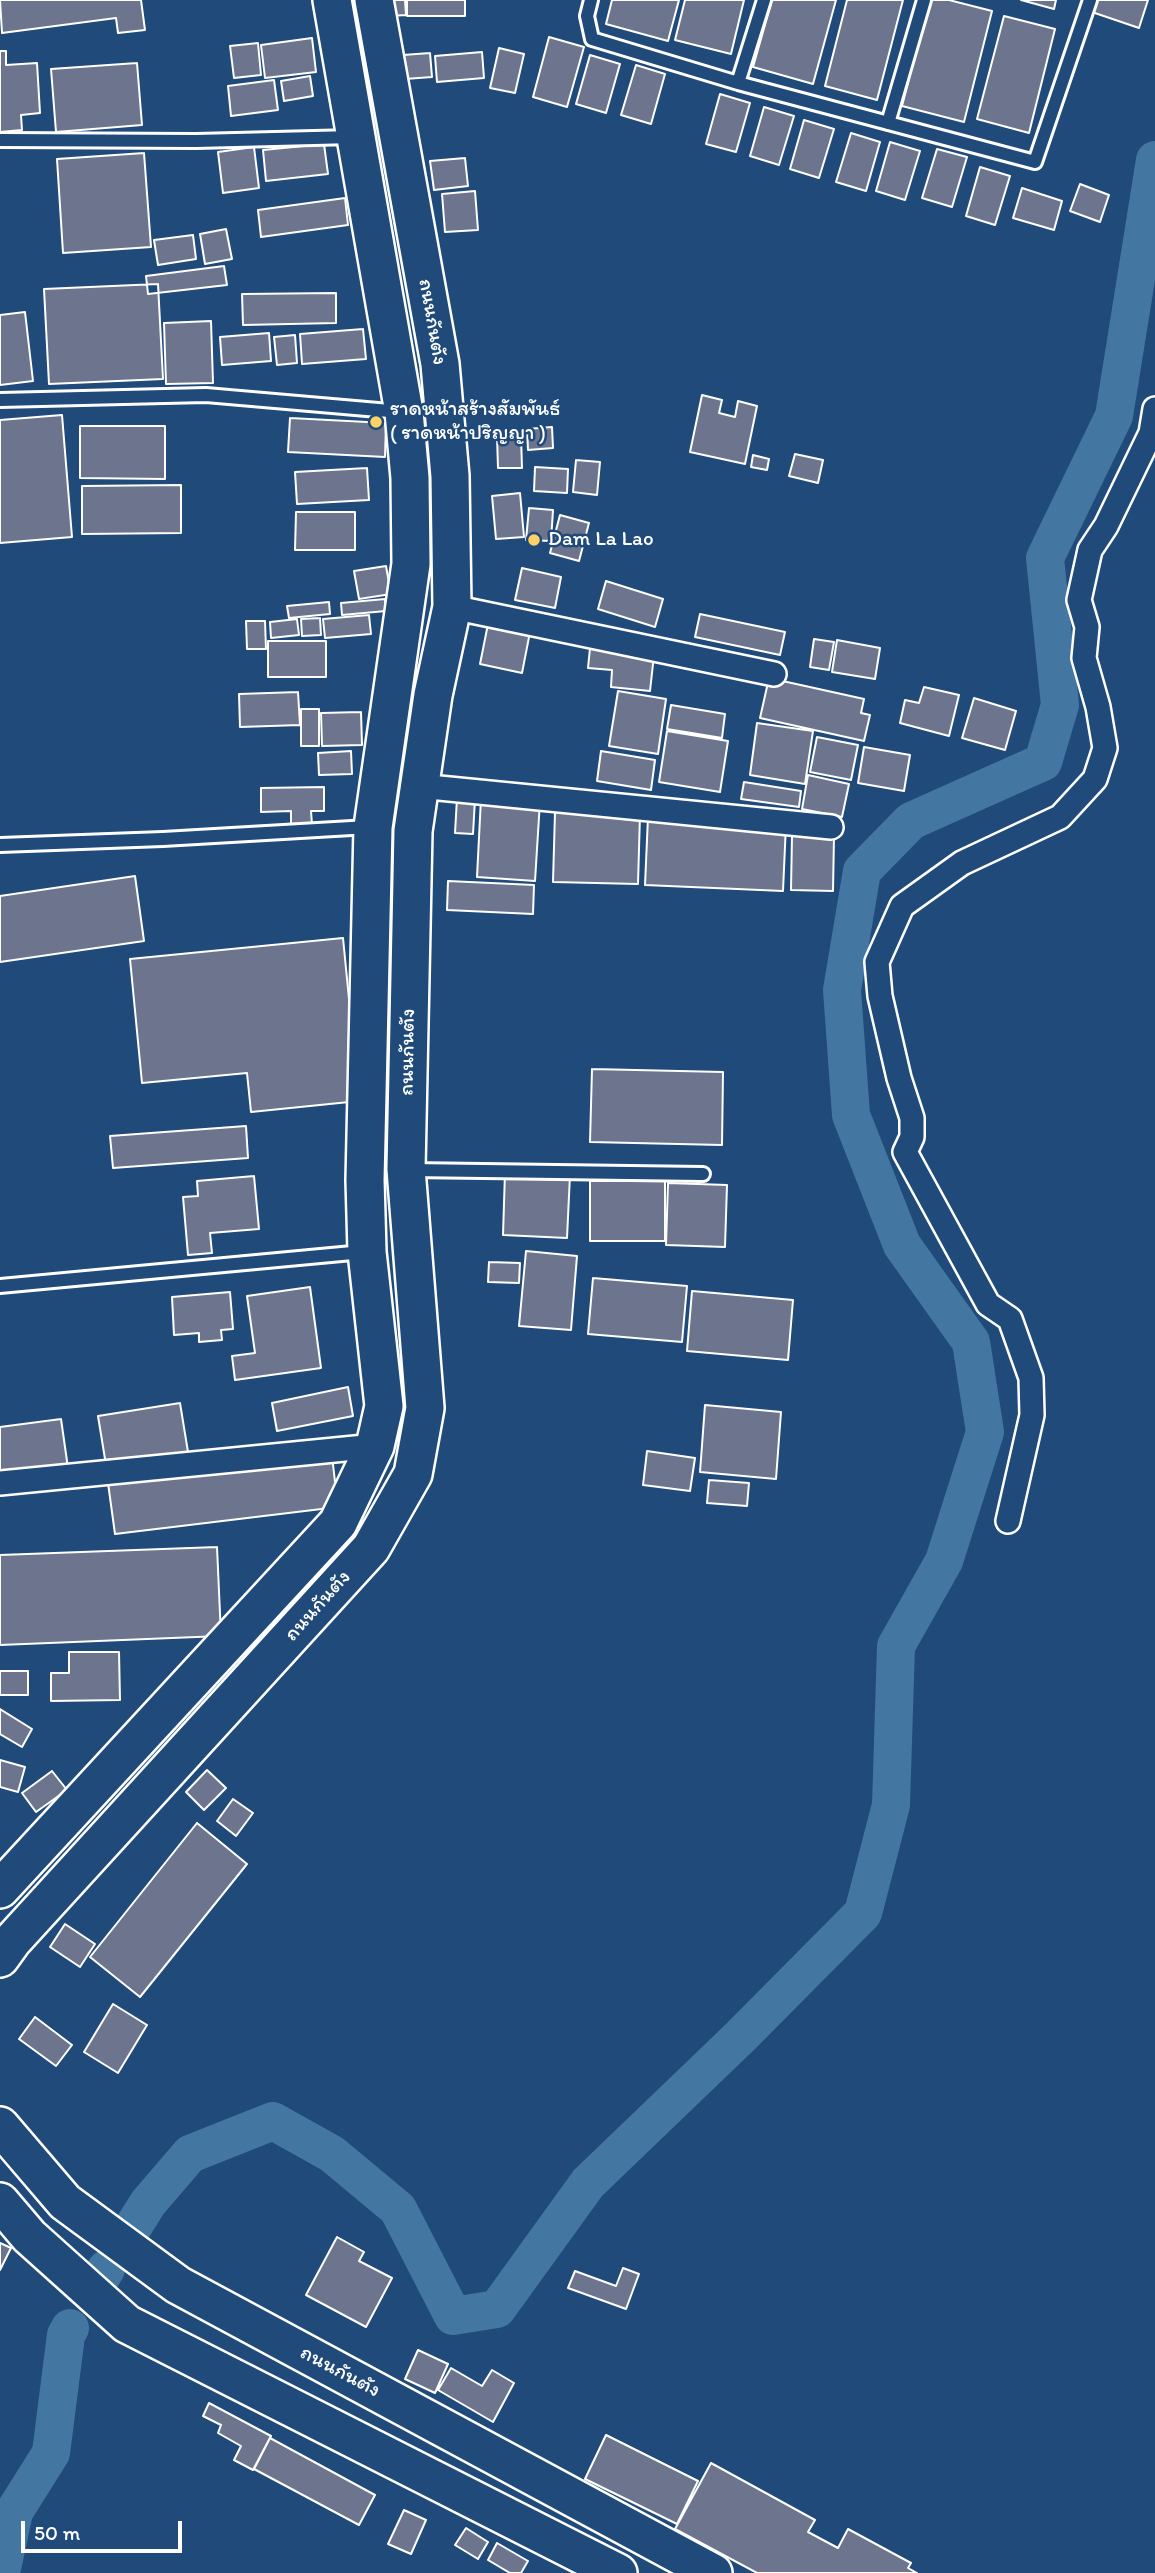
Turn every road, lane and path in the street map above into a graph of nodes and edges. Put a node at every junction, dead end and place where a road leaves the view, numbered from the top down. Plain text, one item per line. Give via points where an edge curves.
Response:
1 (332, 0) edge
2 (374, 0) edge
3 (591, 0) edge
4 (764, 0) edge
5 (923, 0) edge
6 (1090, 0) edge
7 (737, 83) junction
8 (888, 123) junction
9 (356, 137) junction
10 (0, 140) edge
11 (440, 364) junction
12 (397, 371) junction
13 (0, 400) edge
14 (1155, 409) edge
15 (404, 412) junction
16 (452, 607) junction
17 (774, 674) dead end
18 (388, 724) junction
19 (428, 732) junction
20 (419, 786) junction
21 (373, 827) junction
22 (831, 827) dead end
23 (0, 845) edge
24 (366, 1097) junction
25 (407, 1097) junction
26 (406, 1170) junction
27 (702, 1174) dead end
28 (367, 1252) junction
29 (0, 1286) edge
30 (375, 1446) junction
31 (0, 1483) edge
32 (356, 1486) junction
33 (394, 1508) junction
34 (1008, 1521) dead end
35 (0, 1889) edge
36 (4, 1943) edge
37 (11, 2138) edge
38 (0, 2202) edge
39 (618, 2573) edge
40 (713, 2573) edge

1 - 9 main road, ถนนกันตัง
2 - 11 main road, ถนนกันตัง
3 - 7 lane via 587,16 592,39
4 - 7 lane
5 - 8 lane
6 - 8 lane via 1034,162
7 - 8 lane
9 - 10 lane
9 - 12 main road, ถนนกันตัง
11 - 12 main road
11 - 16 main road, ถนนกันตัง via 450,476
12 - 15 main road, ถนนกันตัง
13 - 15 lane via 206,395
14 - 34 street via 1151,433 1090,550 1079,600 1087,627 1084,658 1105,748 1095,779 1060,817 962,863 902,906 877,962 880,996 912,1118 912,1137 905,1152 988,1304 1010,1319 1031,1378 1032,1415
15 - 18 main road, ถนนกันตัง via 411,564
16 - 17 street
16 - 19 main road, ถนนกันตัง
18 - 19 main road
18 - 21 main road, ถนนกันตัง
19 - 20 main road, ถนนกันตัง
20 - 22 street
20 - 25 main road, ถนนกันตัง via 413,831
21 - 23 lane
21 - 24 main road, ถนนกันตัง
24 - 25 main road
24 - 28 main road, ถนนกันตัง
25 - 26 main road, ถนนกันตัง
26 - 27 lane
26 - 33 main road, ถนนกันตัง via 425,1408 413,1474
28 - 29 lane
28 - 30 main road, ถนนกันตัง via 384,1406
30 - 31 street
30 - 32 main road, ถนนกันตัง
32 - 33 main road
32 - 35 main road, ถนนกันตัง via 338,1523
33 - 36 main road, ถนนกันตัง via 372,1548
37 - 40 main road, ถนนกันตัง via 65,2202 178,2285
38 - 39 main road via 29,2236 127,2323

